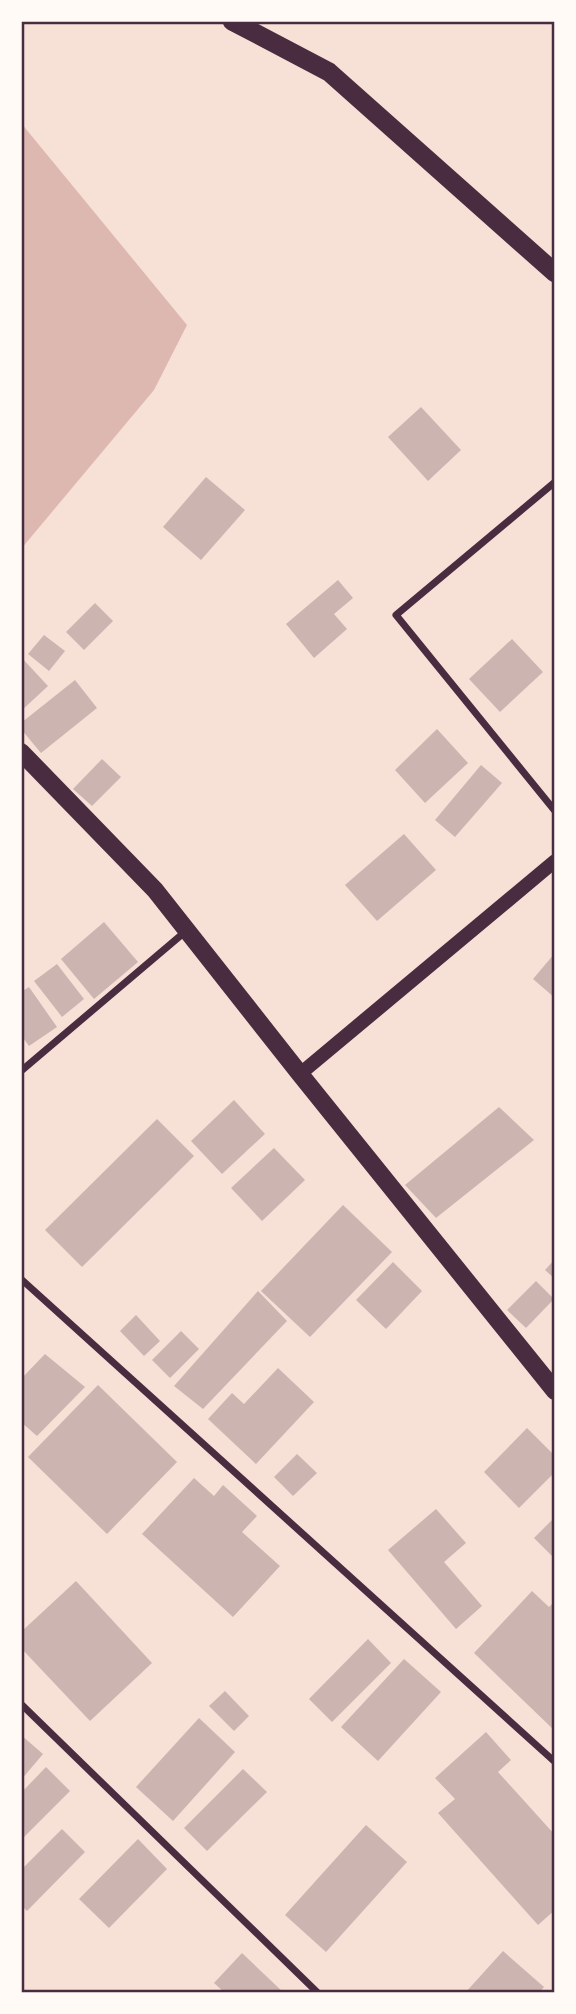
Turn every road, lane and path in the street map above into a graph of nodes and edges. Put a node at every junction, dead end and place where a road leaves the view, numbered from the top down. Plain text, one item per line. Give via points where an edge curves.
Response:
1 (232, 21) edge
2 (555, 273) edge
3 (555, 482) edge
4 (21, 752) edge
5 (555, 811) edge
6 (555, 861) edge
7 (187, 930) junction
8 (21, 1071) edge
9 (300, 1074) junction
10 (21, 1279) edge
11 (555, 1391) edge
12 (21, 1704) edge
13 (555, 1762) edge
14 (318, 1993) edge

1 - 2 highway via 329,72
3 - 5 street via 396,615
4 - 7 main road via 155,890
6 - 9 main road
7 - 8 street
7 - 9 main road
9 - 11 main road
10 - 13 street
12 - 14 street

